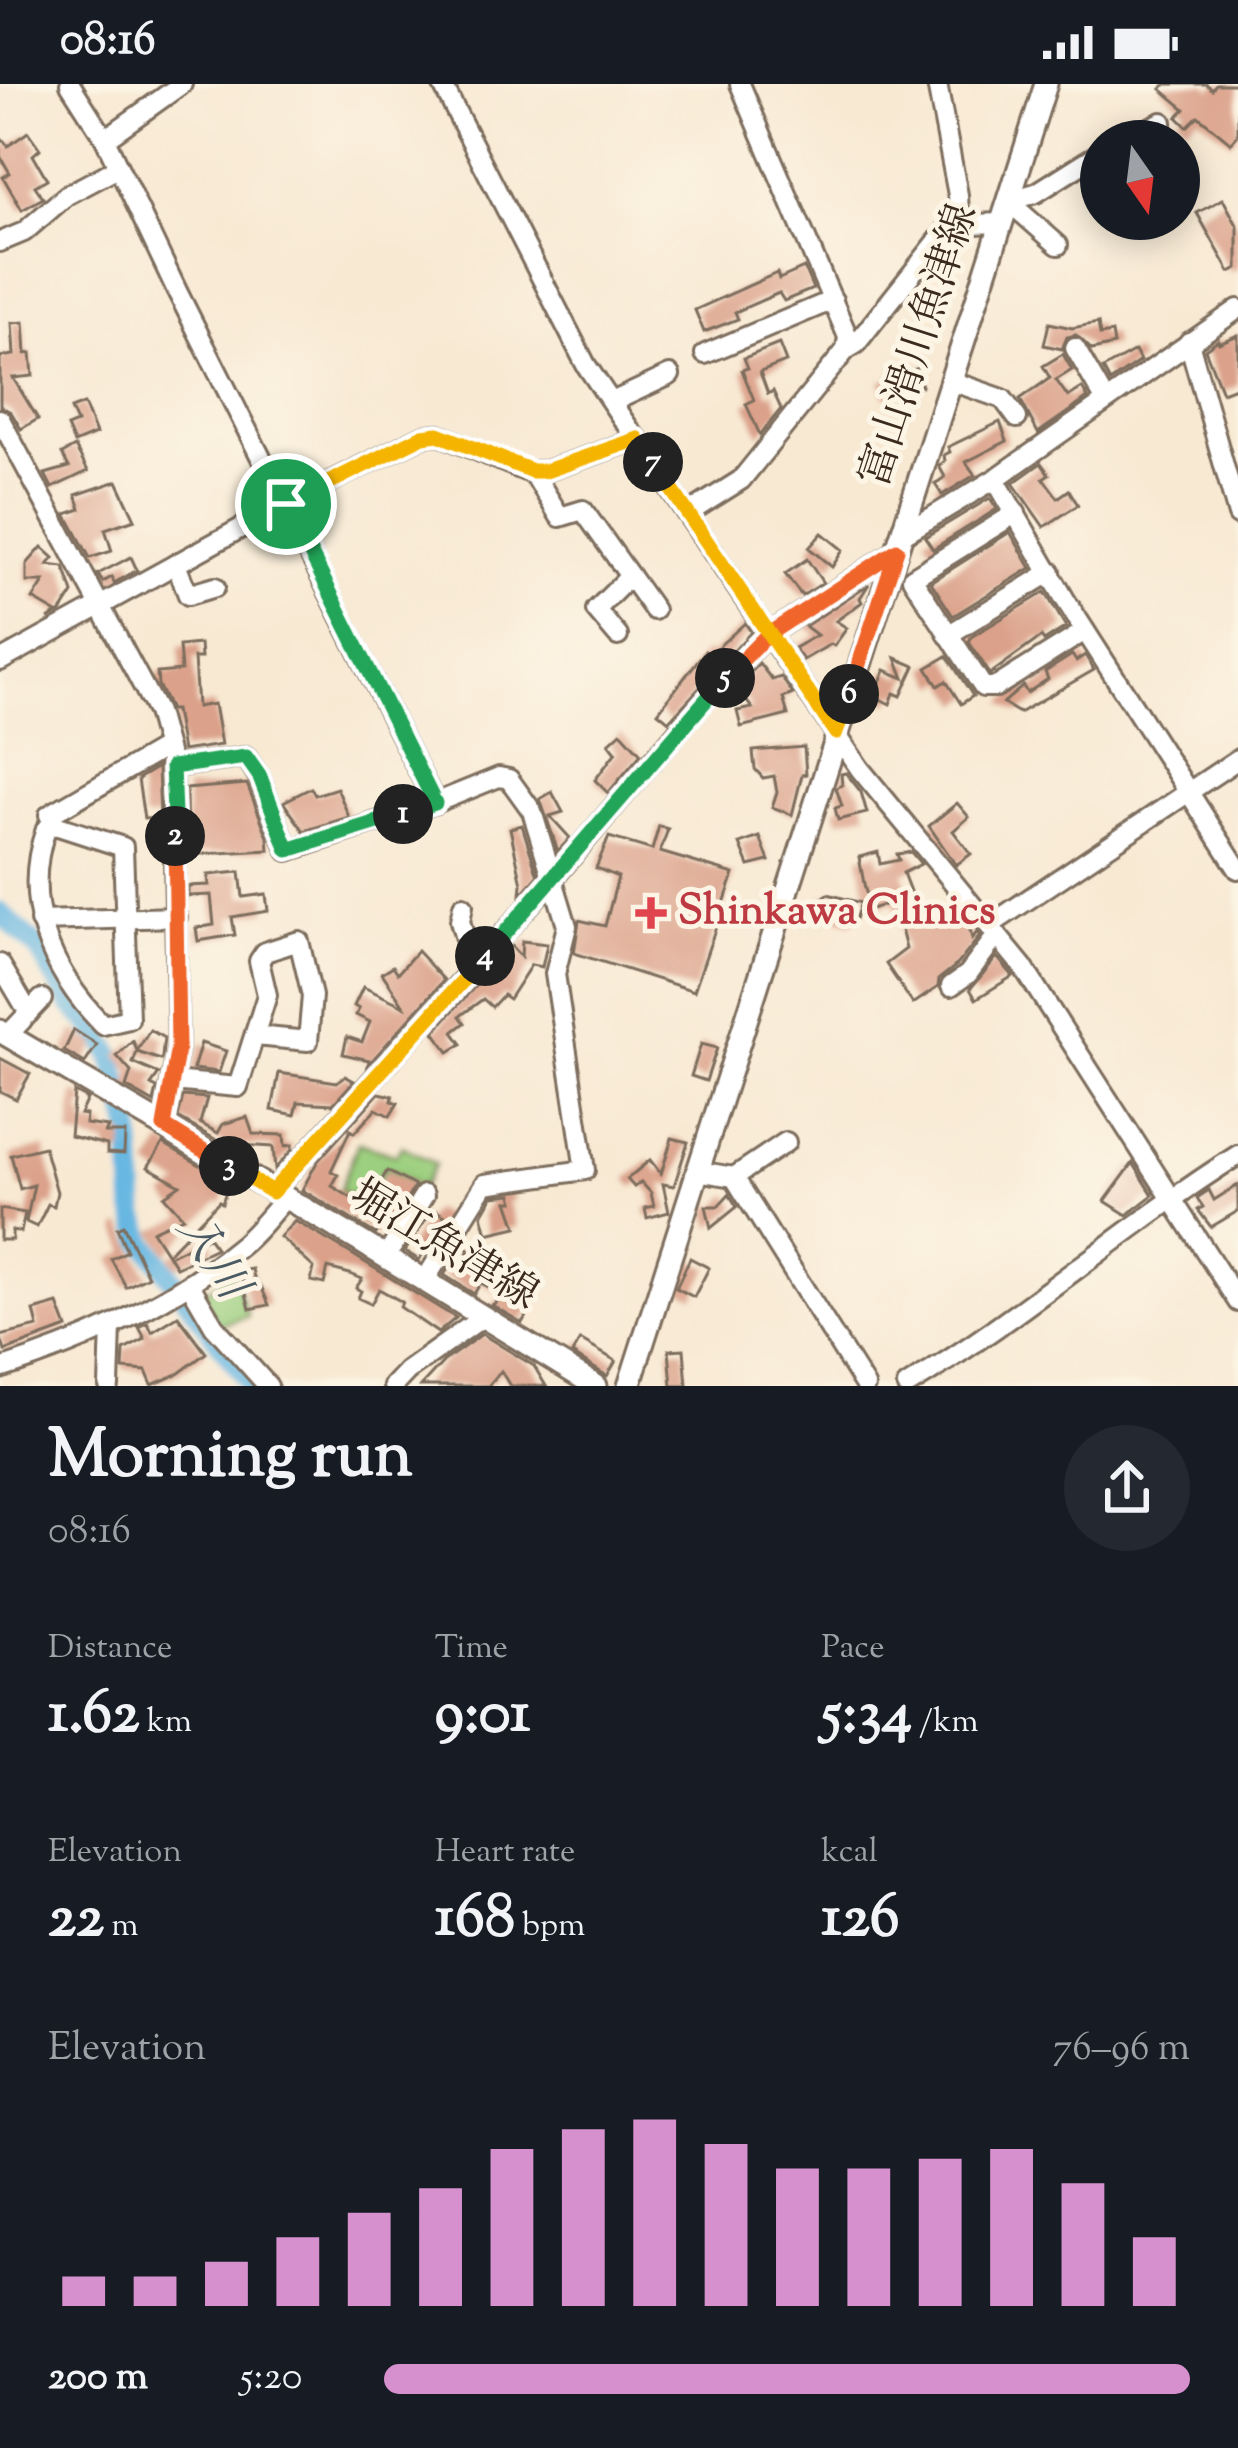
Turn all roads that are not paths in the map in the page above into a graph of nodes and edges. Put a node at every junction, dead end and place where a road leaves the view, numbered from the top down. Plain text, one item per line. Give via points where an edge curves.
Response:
1 (70, 84) edge
2 (182, 84) edge
3 (442, 84) edge
4 (740, 84) edge
5 (937, 84) edge
6 (1046, 84) edge
7 (105, 139) junction
8 (1080, 165) edge
9 (116, 169) junction
10 (1005, 212) junction
11 (958, 214) junction
12 (0, 242) edge
13 (1058, 244) dead end
14 (832, 300) junction
15 (1238, 309) edge
16 (1190, 342) junction
17 (1075, 347) dead end
18 (846, 350) junction
19 (705, 354) dead end
20 (670, 375) dead end
21 (951, 381) junction
22 (1105, 400) junction
23 (612, 402) junction
24 (0, 418) edge
25 (1017, 418) dead end
26 (638, 439) junction
27 (532, 471) junction
28 (994, 479) junction
29 (286, 504) junction
30 (1016, 513) junction
31 (687, 514) junction
32 (1238, 515) edge
33 (900, 542) junction
34 (176, 564) junction
35 (1052, 572) junction
36 (630, 577) junction
37 (215, 587) dead end
38 (100, 606) junction
39 (654, 610) dead end
40 (1085, 631) junction
41 (948, 634) junction
42 (767, 635) junction
43 (618, 636) dead end
44 (0, 661) edge
45 (836, 733) junction
46 (166, 747) junction
47 (1238, 759) edge
48 (172, 767) junction
49 (1189, 792) junction
50 (435, 803) junction
51 (49, 815) dead end
52 (1238, 869) edge
53 (551, 881) junction
54 (463, 906) dead end
55 (177, 917) junction
56 (127, 918) junction
57 (40, 921) junction
58 (993, 930) junction
59 (0, 964) edge
60 (473, 968) junction
61 (951, 986) dead end
62 (4, 1033) edge
63 (256, 1036) junction
64 (172, 1081) junction
65 (164, 1126) junction
66 (786, 1142) dead end
67 (1238, 1155) edge
68 (697, 1172) junction
69 (734, 1177) junction
70 (424, 1195) dead end
71 (278, 1196) junction
72 (1171, 1197) junction
73 (386, 1257) junction
74 (1230, 1270) edge
75 (425, 1280) junction
76 (189, 1283) junction
77 (1238, 1302) edge
78 (483, 1317) junction
79 (110, 1327) junction
80 (0, 1369) edge
81 (414, 1378) edge
82 (109, 1386) edge
83 (268, 1386) edge
84 (393, 1386) edge
85 (596, 1386) edge
86 (629, 1386) edge
87 (865, 1386) edge
88 (907, 1386) edge

1 - 7 street
2 - 7 street
3 - 23 street
4 - 14 street
5 - 11 street
6 - 10 main road, 富山滑川魚津線
7 - 9 street
8 - 10 street
9 - 12 street
9 - 29 street
10 - 11 street via 972,224
10 - 13 street
10 - 21 main road, 富山滑川魚津線
11 - 18 street
14 - 18 street
14 - 19 street
15 - 16 street
16 - 22 street
16 - 32 street
17 - 22 street
18 - 31 street via 741,480
20 - 23 street
21 - 25 street via 1003,399
21 - 33 main road, 富山滑川魚津線
22 - 28 street
23 - 26 street
24 - 38 street
26 - 27 street
26 - 31 street
27 - 29 street via 438,434 423,436
27 - 36 street via 560,517 583,510
28 - 30 street
28 - 33 street
29 - 34 street
29 - 50 street
30 - 35 street
30 - 41 street via 912,578
31 - 42 street
33 - 42 street
33 - 45 main road, 富山滑川魚津線
34 - 37 street via 188,595
34 - 38 street
35 - 40 street
35 - 41 street
36 - 39 street
36 - 43 street via 596,610
38 - 44 street
38 - 46 street via 157,712
40 - 41 street via 983,688
40 - 49 street
42 - 45 street
42 - 53 street
45 - 58 street
45 - 68 main road, 富山滑川魚津線
46 - 48 street
46 - 51 street
47 - 49 street
48 - 50 street via 246,757 288,850
48 - 55 street
49 - 52 street
49 - 58 street
50 - 53 street via 509,779 532,811
53 - 60 street
53 - 75 street via 567,926 555,974 585,1170 485,1184
54 - 60 street
55 - 56 street
55 - 64 street
56 - 57 street
56 - 57 street via 123,847 55,825 35,860
56 - 57 street via 129,1018 103,1025 71,988
58 - 61 street via 968,974
58 - 72 street
59 - 62 street via 35,1006
60 - 71 street
62 - 65 main road, 堀江魚津線
63 - 63 street via 267,995 260,961 299,941 312,996 308,1041
63 - 64 street via 238,1087
64 - 65 street
65 - 71 main road, 堀江魚津線
66 - 69 street
67 - 72 street
68 - 69 street
68 - 86 main road, 富山滑川魚津線
69 - 87 street
70 - 73 street
71 - 73 main road, 堀江魚津線
71 - 76 street via 242,1245
72 - 74 street
72 - 88 street
73 - 75 main road, 堀江魚津線
74 - 77 street
75 - 78 main road, 堀江魚津線
76 - 79 street
76 - 83 street via 214,1326
78 - 81 street
78 - 85 main road, 堀江魚津線
79 - 80 street
79 - 82 street
81 - 84 street

